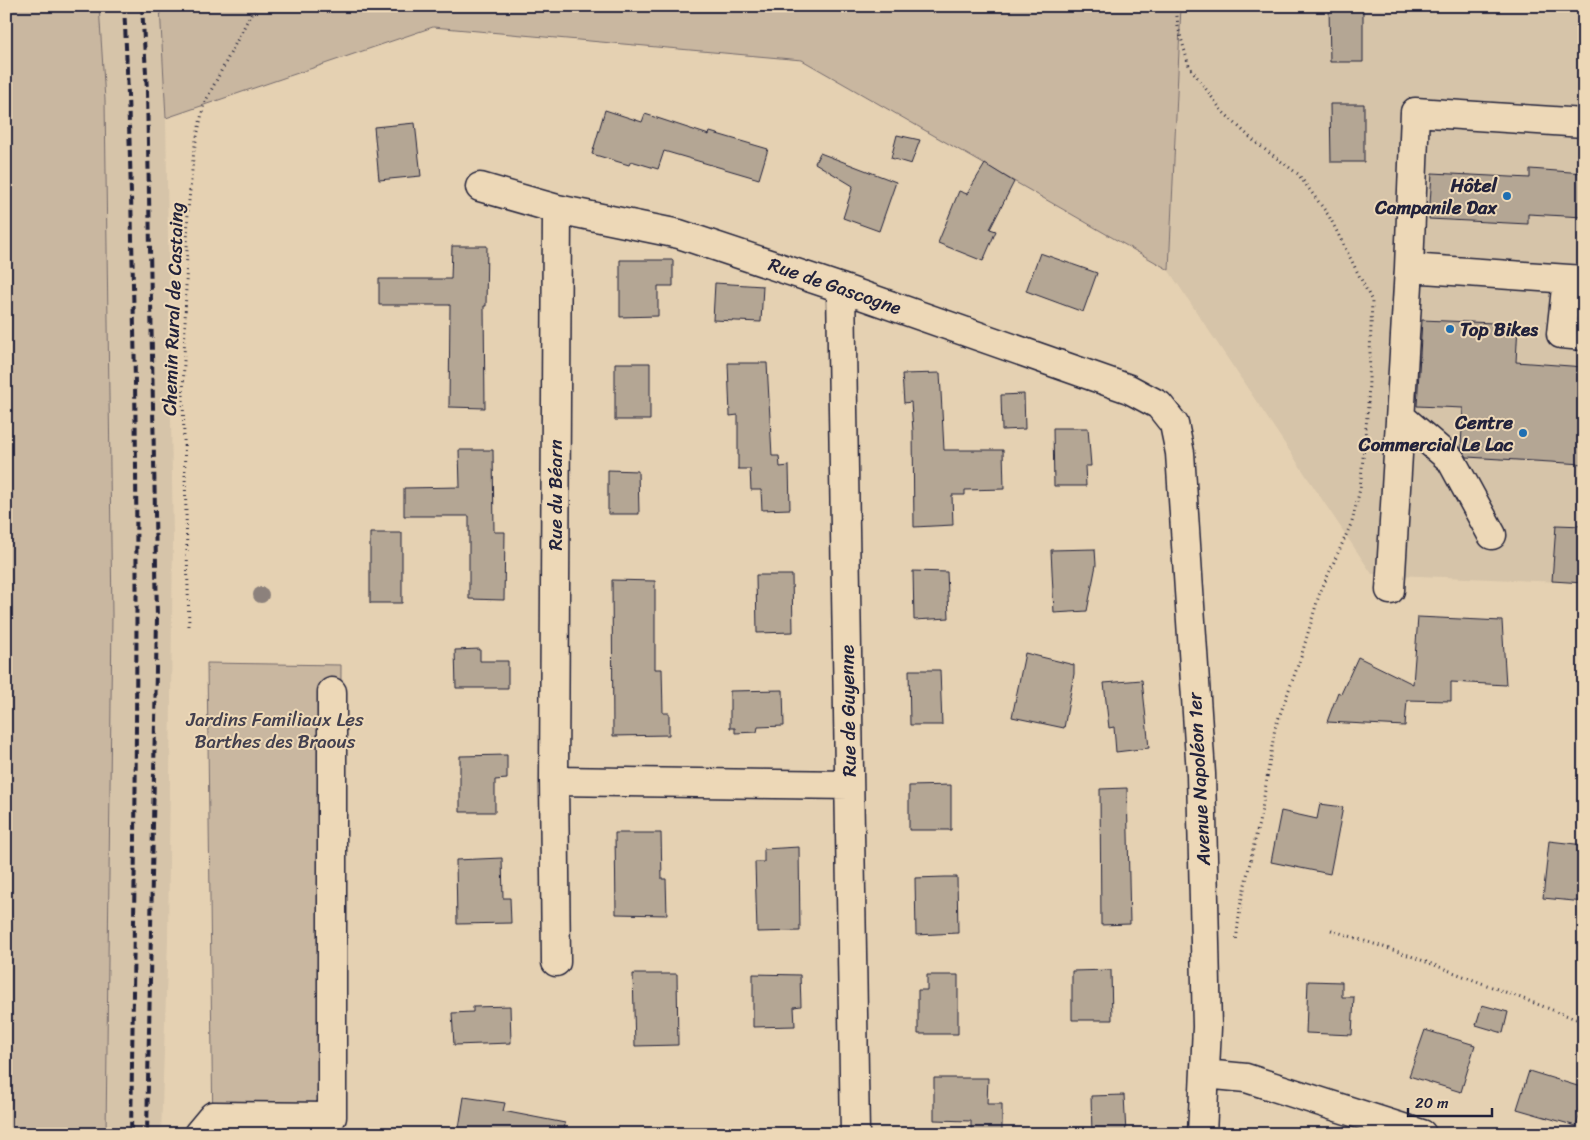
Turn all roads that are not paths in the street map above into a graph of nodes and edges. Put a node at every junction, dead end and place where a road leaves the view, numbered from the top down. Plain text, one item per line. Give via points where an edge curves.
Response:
1 (1584, 123) edge
2 (480, 187) dead end
3 (557, 209) junction
4 (1409, 268) junction
5 (1576, 279) edge
6 (841, 288) junction
7 (1584, 336) edge
8 (1401, 417) junction
9 (1174, 424) joint
10 (1492, 535) dead end
11 (1390, 590) dead end
12 (332, 692) dead end
13 (554, 781) junction
14 (850, 785) junction
15 (556, 962) dead end
16 (1205, 1074) junction
17 (198, 1134) edge
18 (855, 1134) edge
19 (1202, 1134) edge
20 (1422, 1134) edge

1 - 4 street via 1415,112
2 - 3 street, Rue de Gascogne
3 - 6 street, Rue de Gascogne via 679,234
3 - 13 street, Rue du Béarn
4 - 5 street
4 - 8 street
5 - 7 street via 1562,334
6 - 9 street, Rue de Gascogne via 1129,389 1159,405
6 - 14 street, Rue de Guyenne
8 - 10 street via 1451,460
8 - 11 street
9 - 16 street, Avenue Napoléon 1er via 1180,453 1201,774 1207,1027
12 - 17 street via 332,1117 213,1116
13 - 14 street
13 - 15 street, Rue du Béarn
14 - 18 street, Rue de Guyenne
16 - 19 street, Avenue Napoléon 1er
16 - 20 street via 1246,1078

